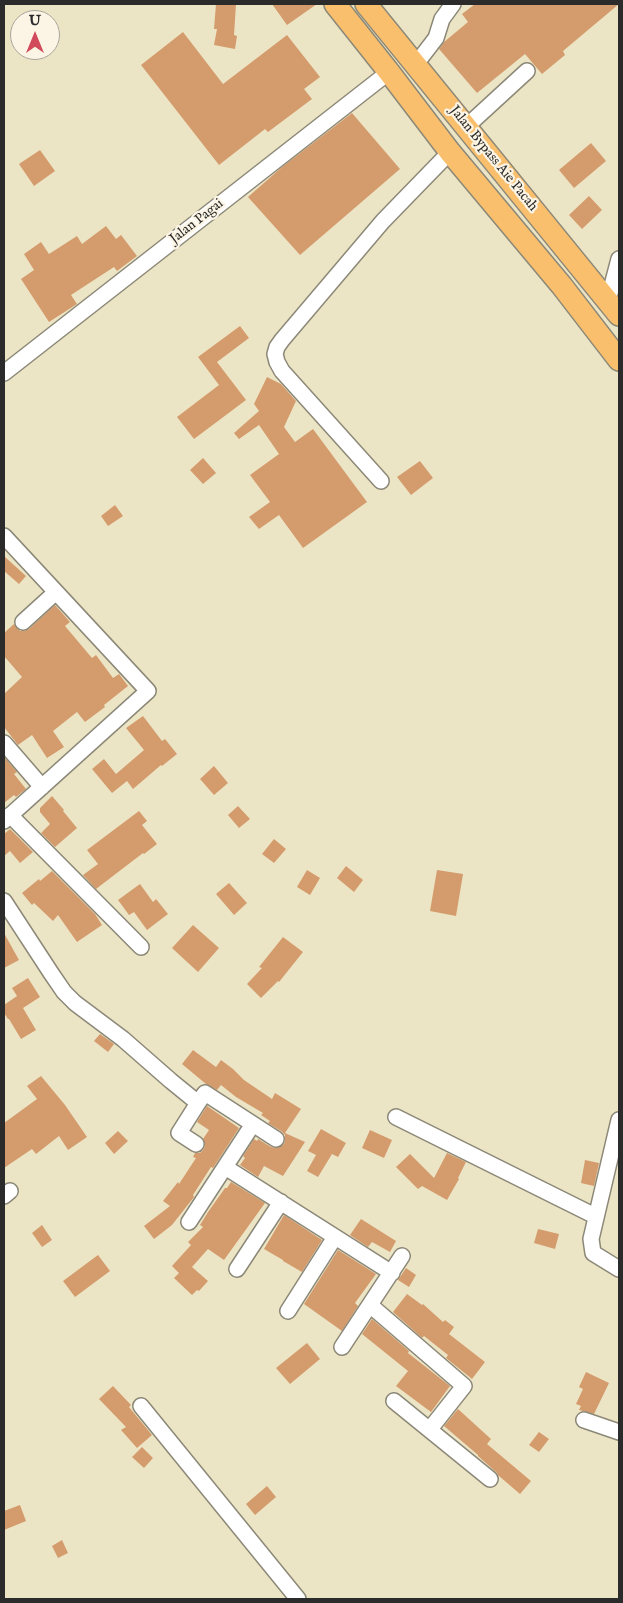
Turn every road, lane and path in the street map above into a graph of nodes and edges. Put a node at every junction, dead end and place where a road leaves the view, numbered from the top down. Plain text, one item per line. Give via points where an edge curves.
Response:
1 (334, 4) edge
2 (366, 4) edge
3 (453, 4) edge
4 (416, 64) junction
5 (389, 72) junction
6 (527, 72) dead end
7 (466, 127) junction
8 (450, 152) junction
9 (619, 259) edge
10 (614, 308) edge
11 (619, 360) edge
12 (4, 373) edge
13 (382, 481) dead end
14 (4, 536) edge
15 (56, 592) junction
16 (23, 622) dead end
17 (4, 743) edge
18 (42, 787) junction
19 (7, 818) edge
20 (4, 901) edge
21 (141, 947) dead end
22 (198, 1102) junction
23 (396, 1117) dead end
24 (619, 1120) edge
25 (252, 1124) junction
26 (276, 1139) dead end
27 (196, 1144) dead end
28 (225, 1167) junction
29 (281, 1202) junction
30 (595, 1216) junction
31 (189, 1222) dead end
32 (335, 1237) junction
33 (402, 1256) dead end
34 (237, 1269) dead end
35 (619, 1270) edge
36 (392, 1273) junction
37 (370, 1305) junction
38 (288, 1312) dead end
39 (342, 1346) dead end
40 (394, 1401) dead end
41 (141, 1406) dead end
42 (584, 1420) dead end
43 (430, 1429) junction
44 (619, 1432) edge
45 (490, 1479) dead end
46 (298, 1599) edge

1 - 5 highway
2 - 4 highway, Jalan Bypass Aie Pacah
3 - 4 street via 442,19 436,38
4 - 7 highway, Jalan Bypass Aie Pacah
5 - 8 highway
5 - 12 street, Jalan Pagai
6 - 7 street
7 - 10 highway, Jalan Bypass Aie Pacah
8 - 11 highway
8 - 13 street via 383,221 282,340 275,354 282,371
9 - 10 street
14 - 15 street
15 - 16 street
15 - 18 street via 148,691
17 - 18 street
18 - 19 street
19 - 21 street
20 - 22 street via 64,992
22 - 25 street via 205,1093
22 - 27 street via 178,1132
23 - 30 street
24 - 30 street
25 - 26 street
25 - 28 street
28 - 29 street
28 - 31 street
29 - 32 street
29 - 34 street
30 - 35 street via 591,1239 593,1252
32 - 36 street
32 - 38 street
33 - 36 street
36 - 37 street
37 - 39 street
37 - 43 street via 464,1386
40 - 43 street
41 - 46 street
42 - 44 street
43 - 45 street

